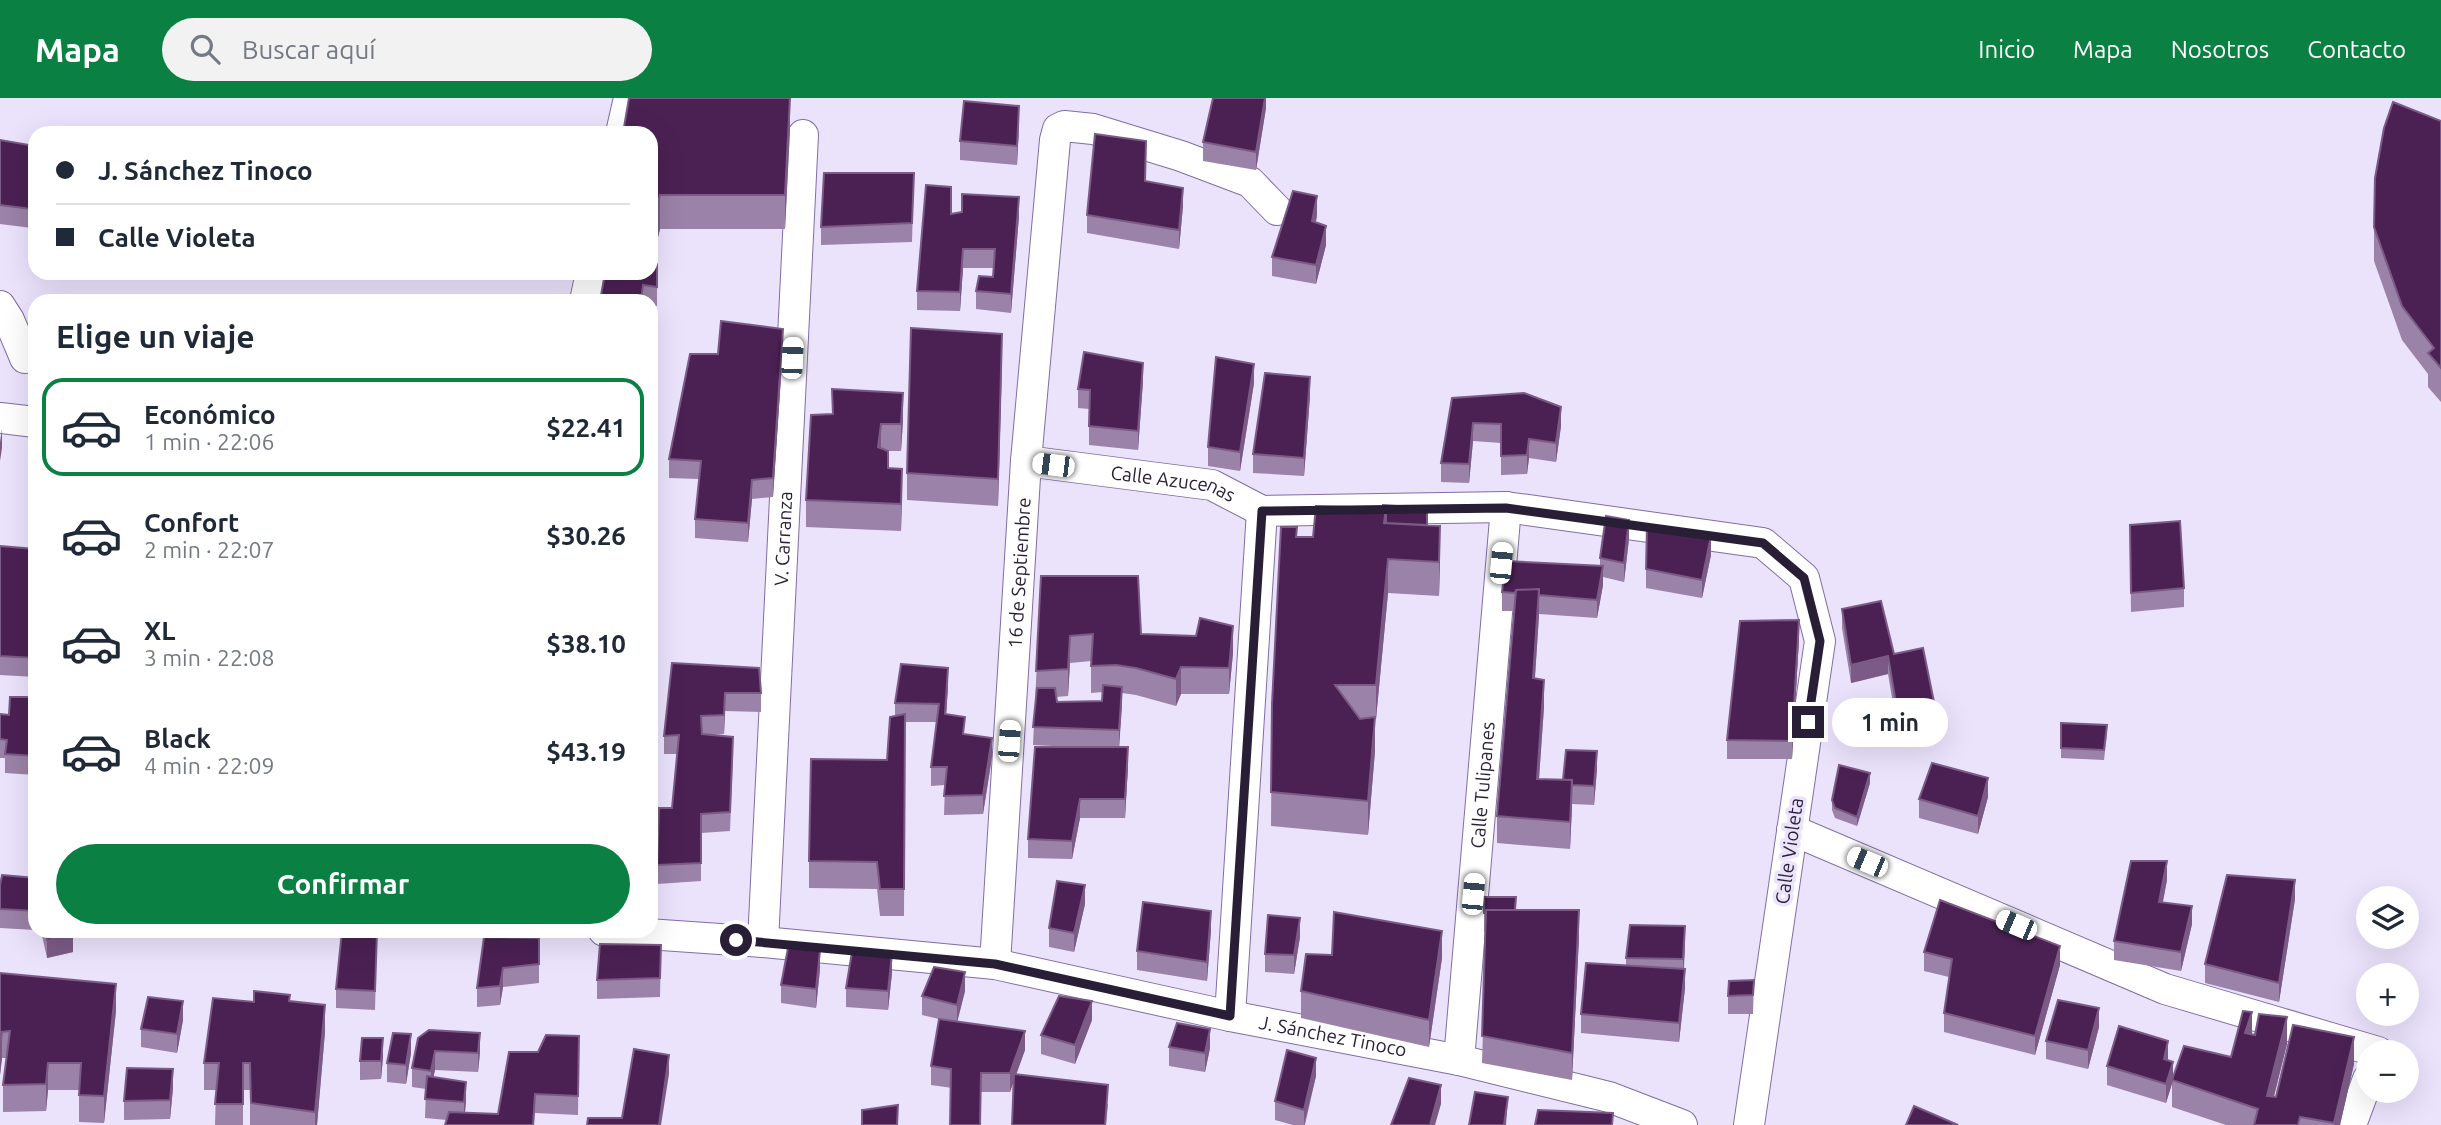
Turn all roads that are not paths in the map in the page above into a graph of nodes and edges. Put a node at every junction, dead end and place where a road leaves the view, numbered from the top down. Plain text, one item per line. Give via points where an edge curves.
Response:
1 (629, 98) edge
2 (623, 126) edge
3 (803, 135) dead end
4 (1277, 211) dead end
5 (0, 306) edge
6 (25, 358) dead end
7 (0, 418) edge
8 (28, 421) edge
9 (1027, 461) junction
10 (1506, 508) junction
11 (1262, 511) junction
12 (1804, 578) joint
13 (1792, 830) junction
14 (658, 935) edge
15 (763, 942) junction
16 (995, 964) junction
17 (1230, 1016) junction
18 (2356, 1045) edge
19 (1460, 1060) junction
20 (2359, 1103) edge
21 (1682, 1125) edge
22 (1749, 1125) edge
23 (2351, 1125) edge

1 - 2 street
3 - 15 street, V. Carranza
4 - 9 street, 16 de Septiembre via 1250,182 1181,156 1093,129 1058,129
5 - 6 street
7 - 8 street
9 - 11 street, Calle Azucenas via 1212,485
9 - 16 street, 16 de Septiembre
10 - 11 street, Calle Azucenas
10 - 12 street, Calle Azucenas via 1763,543
10 - 19 street, Calle Tulipanes
11 - 17 street
12 - 13 street, Calle Violeta via 1820,641
13 - 18 street via 2165,989
13 - 22 street, Calle Violeta
14 - 15 street, J. Sánchez Tinoco
15 - 16 street, J. Sánchez Tinoco
16 - 17 street, J. Sánchez Tinoco
17 - 19 street, J. Sánchez Tinoco
19 - 21 street, J. Sánchez Tinoco via 1609,1097
20 - 23 street

